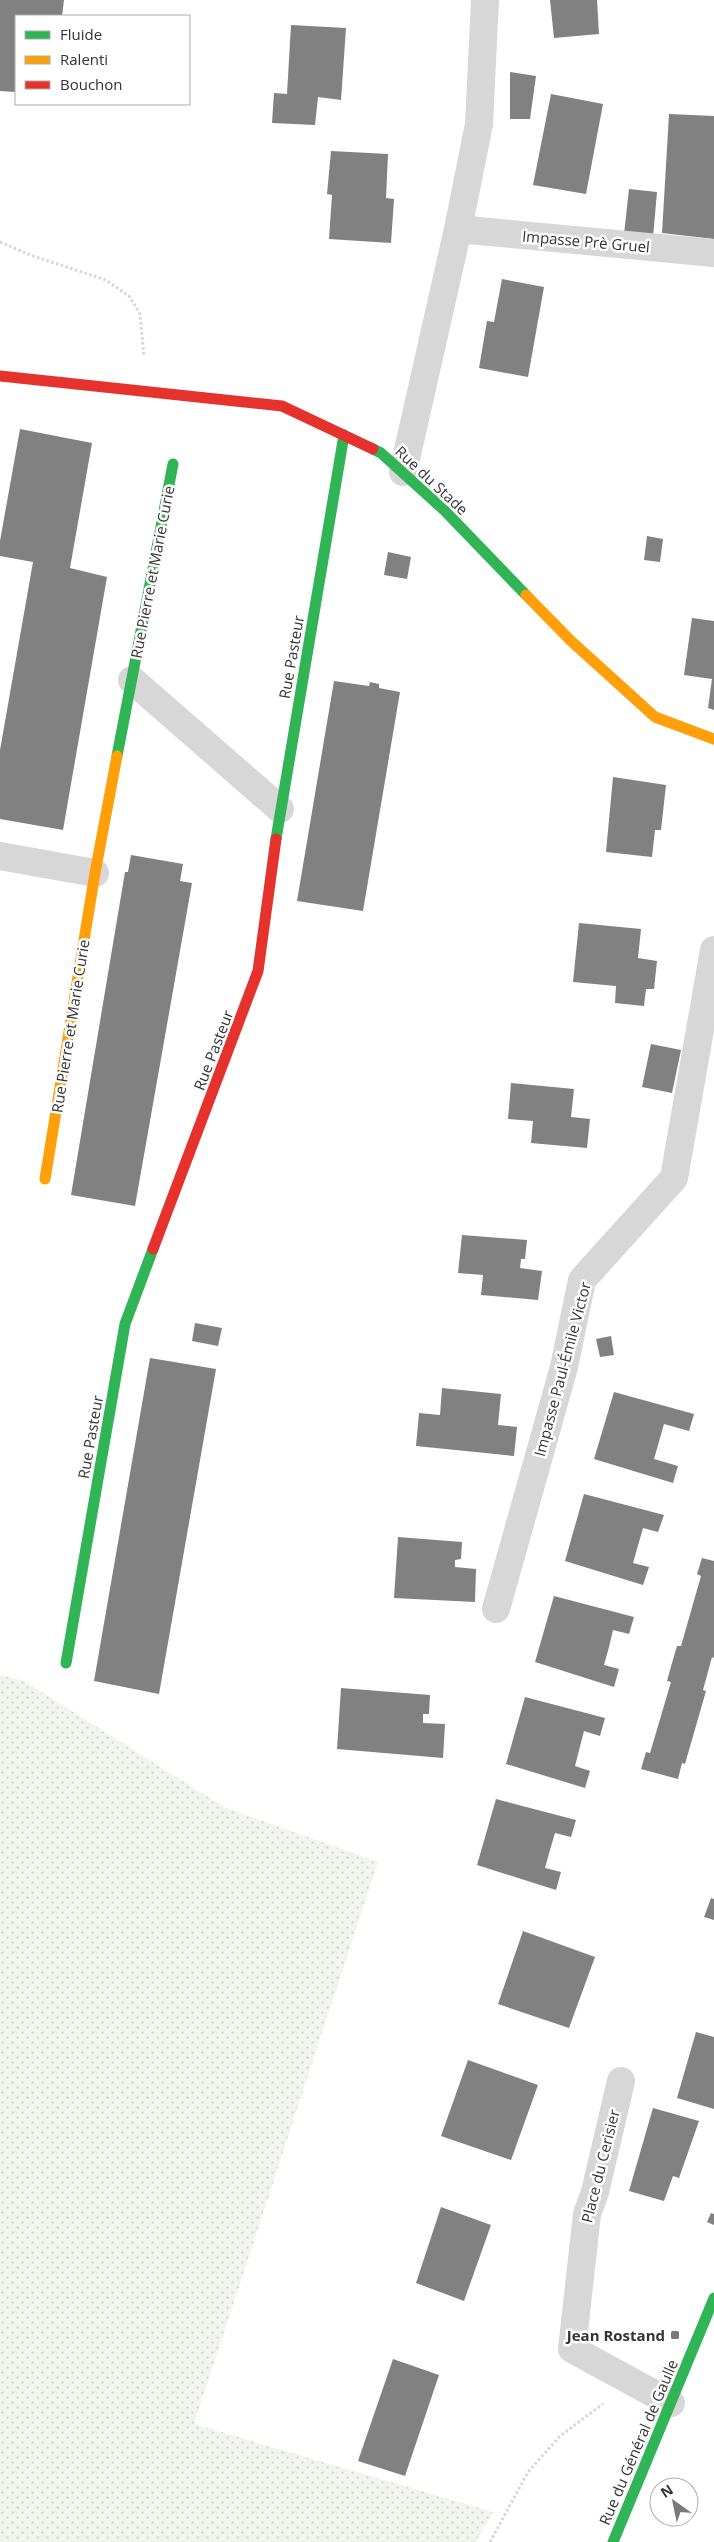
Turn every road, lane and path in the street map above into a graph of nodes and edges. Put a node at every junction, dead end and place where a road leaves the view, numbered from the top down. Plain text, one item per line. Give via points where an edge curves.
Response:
1 (485, 0) edge
2 (458, 229) junction
3 (0, 242) edge
4 (714, 253) edge
5 (0, 376) edge
6 (143, 391) junction
7 (344, 435) junction
8 (173, 464) dead end
9 (402, 472) junction
10 (132, 680) junction
11 (714, 739) edge
12 (280, 809) junction
13 (0, 856) edge
14 (95, 873) junction
15 (714, 950) edge
16 (44, 1179) dead end
17 (496, 1609) dead end
18 (66, 1664) dead end
19 (621, 2081) dead end
20 (714, 2298) edge
21 (634, 2381) junction
22 (671, 2402) junction
23 (490, 2542) edge
24 (613, 2542) edge

1 - 2 street via 479,124
2 - 4 street, Impasse Prè Gruel
2 - 9 street
3 - 6 path via 106,280 130,297 140,314 144,348
5 - 6 street, Rue du Stade
6 - 7 street, Rue du Stade via 282,406
7 - 9 street, Rue du Stade via 381,453
7 - 12 street, Rue Pasteur
8 - 10 street, Rue Pierre et Marie Curie
9 - 11 street, Rue du Stade via 444,510 570,640 655,717
10 - 12 street, Rue Pierre et Marie Curie
10 - 14 street, Rue Pierre et Marie Curie
12 - 18 street, Rue Pasteur via 258,971 125,1324
13 - 14 street
14 - 16 street, Rue Pierre et Marie Curie
15 - 17 street, Impasse Paul-Émile Victor via 674,1178 582,1280 564,1367
19 - 21 street, Place du Cerisier via 587,2214 572,2349
20 - 22 street, Rue du Général de Gaulle
21 - 22 street, Place du Cerisier
21 - 23 path via 628,2392 599,2406 560,2436 528,2472
22 - 24 street, Rue du Général de Gaulle

